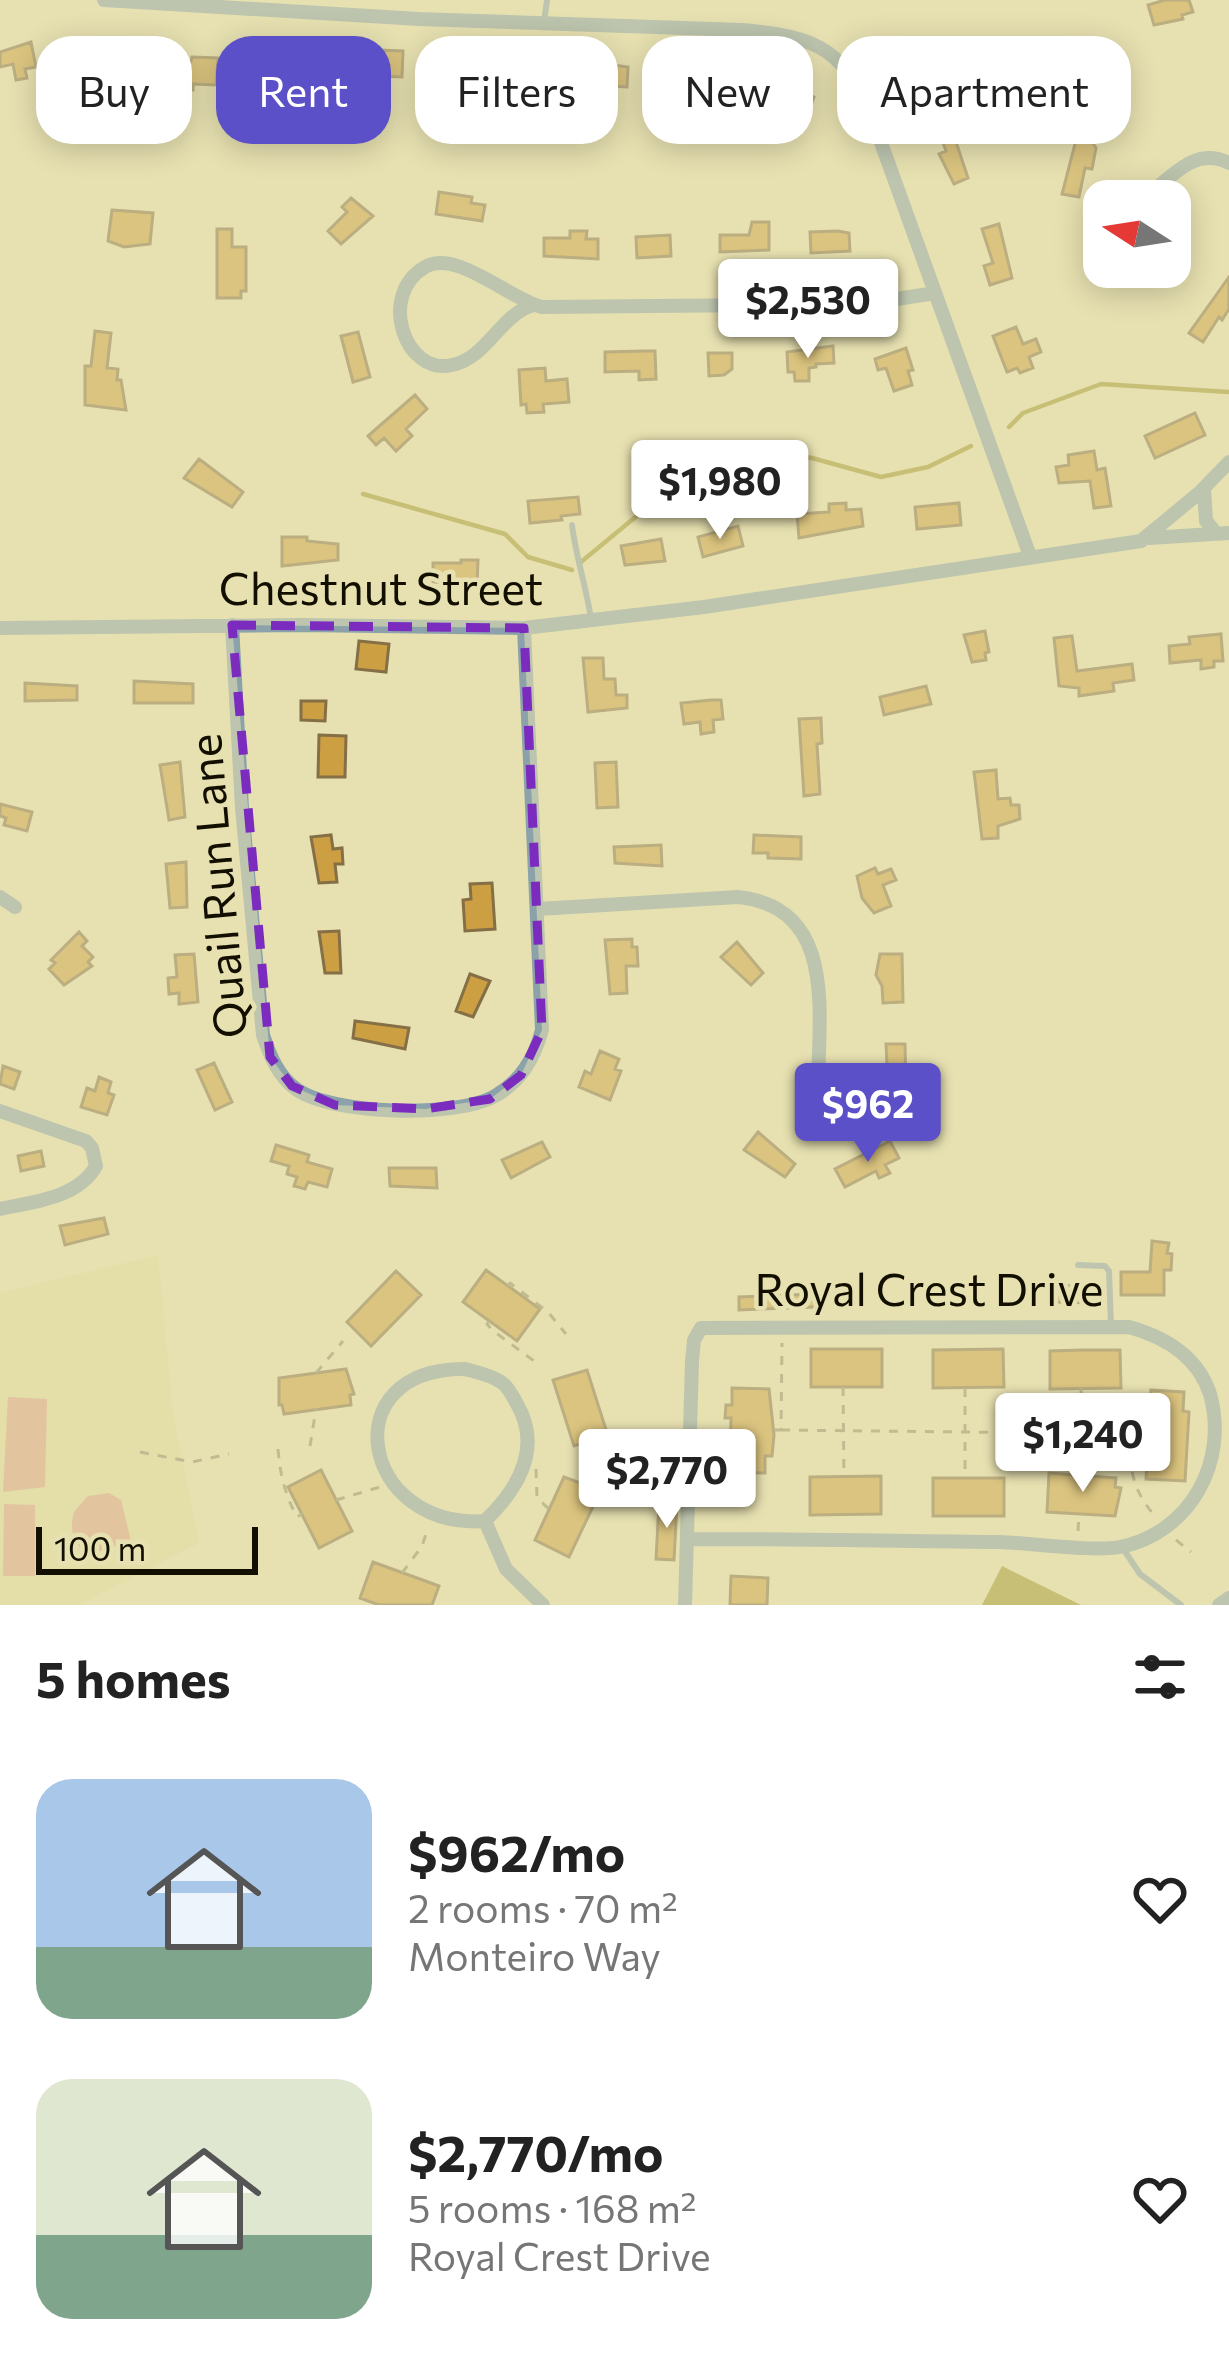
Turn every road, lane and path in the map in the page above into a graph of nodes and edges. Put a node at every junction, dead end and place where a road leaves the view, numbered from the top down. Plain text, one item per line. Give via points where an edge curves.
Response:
1 (104, 0) edge
2 (547, 0) edge
3 (331, 7) edge
4 (544, 22) junction
5 (1229, 163) edge
6 (1167, 180) edge
7 (935, 293) junction
8 (533, 305) junction
9 (1229, 462) edge
10 (1204, 488) junction
11 (572, 525) dead end
12 (1223, 533) edge
13 (1148, 538) junction
14 (1030, 556) junction
15 (591, 622) junction
16 (232, 625) junction
17 (0, 628) edge
18 (524, 628) junction
19 (0, 897) edge
20 (15, 907) dead end
21 (538, 908) junction
22 (818, 1097) dead end
23 (0, 1111) edge
24 (0, 1209) edge
25 (1078, 1265) dead end
26 (508, 1286) dead end
27 (489, 1321) dead end
28 (782, 1325) junction
29 (1111, 1325) junction
30 (566, 1334) dead end
31 (343, 1341) dead end
32 (534, 1361) dead end
33 (316, 1373) dead end
34 (843, 1387) dead end
35 (965, 1388) dead end
36 (1081, 1388) dead end
37 (316, 1409) dead end
38 (690, 1431) junction
39 (731, 1431) dead end
40 (844, 1431) junction
41 (965, 1432) junction
42 (1082, 1433) junction
43 (1132, 1434) junction
44 (1149, 1434) dead end
45 (310, 1447) dead end
46 (278, 1449) dead end
47 (140, 1453) dead end
48 (229, 1454) dead end
49 (525, 1466) junction
50 (1082, 1475) dead end
51 (844, 1477) dead end
52 (965, 1478) dead end
53 (389, 1481) junction
54 (336, 1500) dead end
55 (549, 1509) dead end
56 (302, 1514) dead end
57 (432, 1514) junction
58 (1079, 1514) dead end
59 (484, 1521) junction
60 (1167, 1527) junction
61 (688, 1539) junction
62 (1077, 1545) junction
63 (1122, 1546) junction
64 (1191, 1552) dead end
65 (402, 1573) dead end
66 (1229, 1598) edge
67 (543, 1605) edge
68 (685, 1605) edge
69 (1181, 1605) edge
70 (1220, 1605) edge

1 - 3 street
2 - 4 lane
3 - 4 street
4 - 7 street via 770,32 835,56 862,92
5 - 6 street via 1192,160
7 - 8 street via 865,304
7 - 14 street
8 - 8 street via 460,265 438,262 407,283 400,329 419,354 449,366
9 - 10 street
10 - 12 street via 1206,521
10 - 13 street
11 - 15 lane
12 - 13 street, Chestnut Street
13 - 14 street, Chestnut Street
14 - 15 street, Chestnut Street
15 - 18 street, Chestnut Street
16 - 17 street, Chestnut Street
16 - 18 street, Chestnut Street
16 - 21 street, Quail Run Lane via 263,1035 292,1086 335,1105 425,1109 466,1106 508,1087 531,1062 542,1030
18 - 21 street, Quail Run Lane
19 - 20 street
21 - 22 street via 738,897 783,909 806,934 815,963
23 - 24 street via 78,1136 96,1157 80,1185
25 - 29 lane via 1109,1271
26 - 30 path via 527,1293
27 - 32 path
28 - 29 street, Royal Crest Drive
28 - 38 street, Royal Crest Drive via 700,1328
28 - 40 path via 778,1430
29 - 60 street, Royal Crest Drive via 1166,1340 1210,1393 1218,1435 1213,1462 1192,1505
31 - 33 path
34 - 40 path
35 - 41 path
36 - 42 path
37 - 45 path
38 - 39 path
38 - 61 street, Royal Crest Drive
40 - 41 path
40 - 51 path
41 - 42 path
41 - 52 path
42 - 43 path
42 - 50 path
43 - 44 path
43 - 60 path via 1136,1489
46 - 56 path via 282,1482 294,1513
47 - 48 path via 192,1462
49 - 53 street via 527,1430 504,1383 448,1369 401,1388 382,1410 375,1439
49 - 55 path via 538,1473 537,1498
49 - 59 street
53 - 54 path
53 - 57 street
57 - 59 street
57 - 65 path
58 - 62 path
59 - 67 street via 506,1569
60 - 63 street, Royal Crest Drive
60 - 64 path
61 - 62 street, Royal Crest Drive
61 - 68 street, Royal Crest Drive
62 - 63 street, Royal Crest Drive
63 - 69 lane via 1140,1574
66 - 70 street

